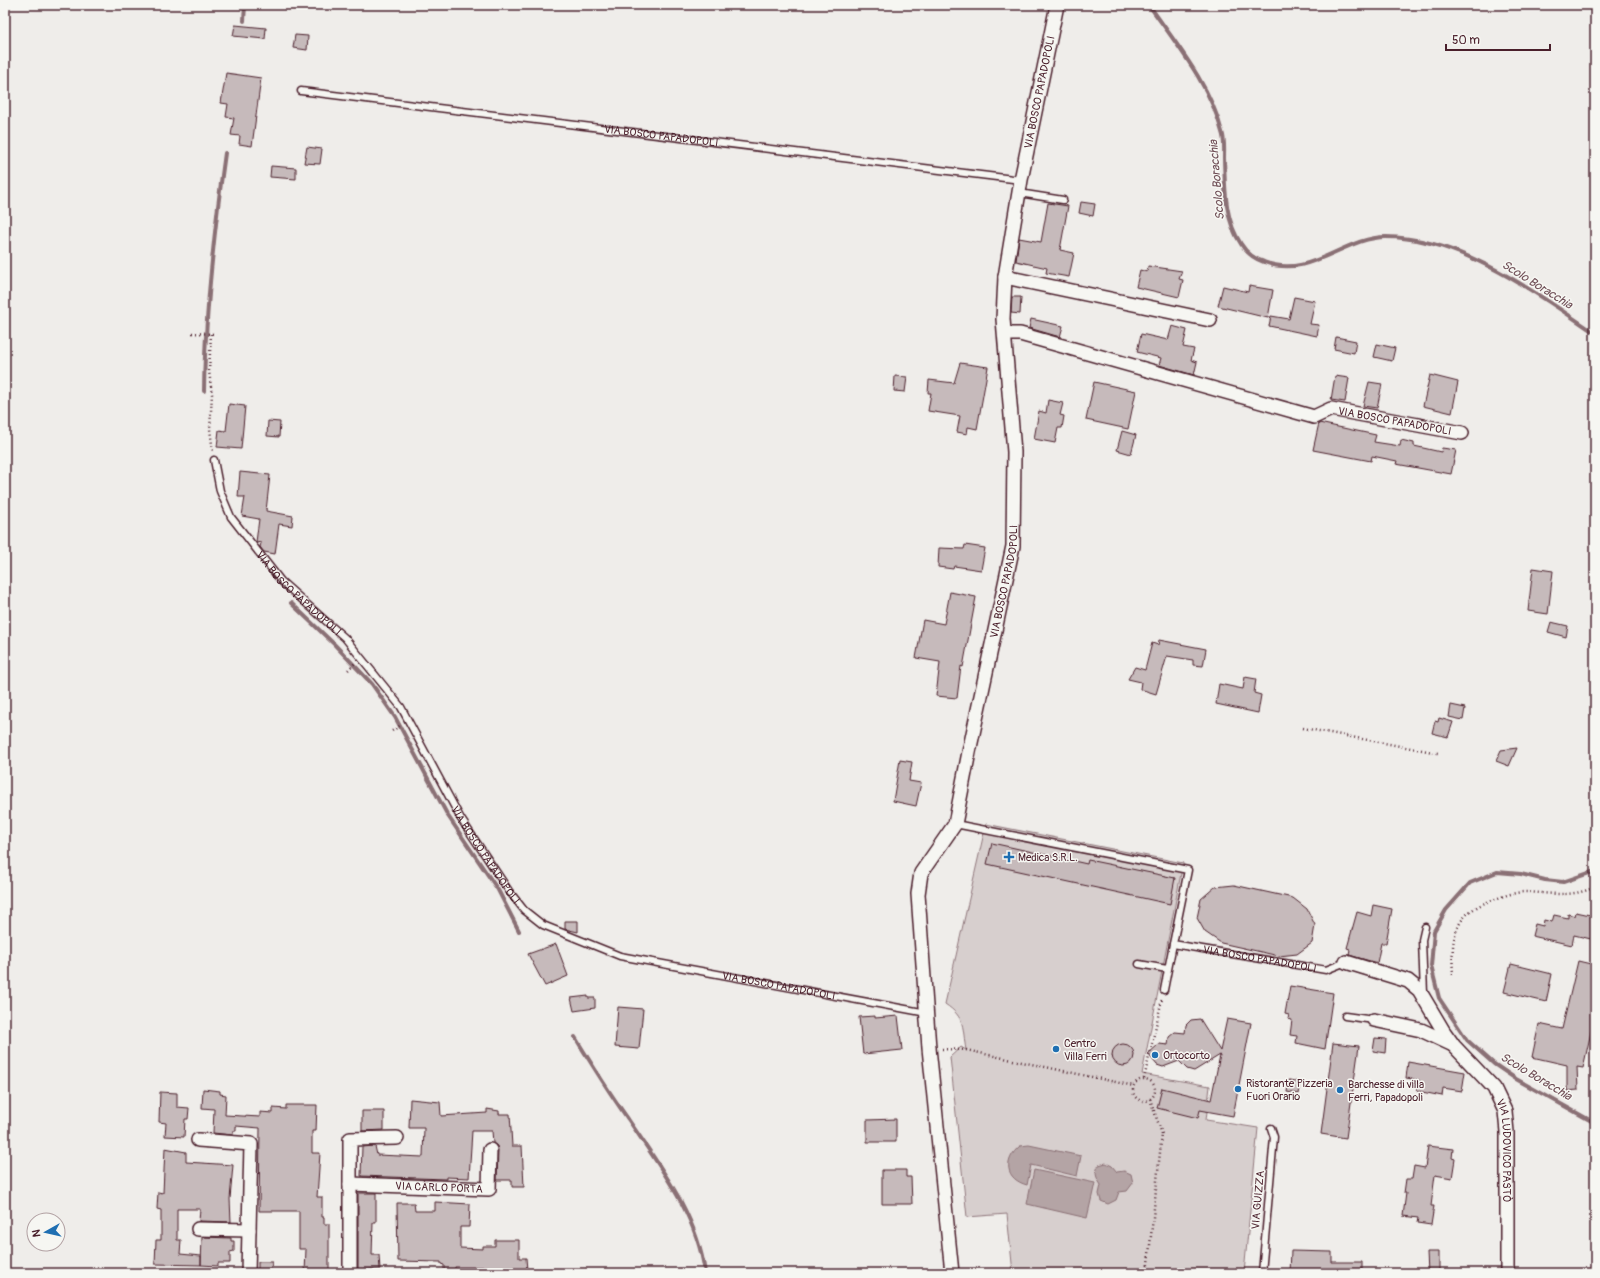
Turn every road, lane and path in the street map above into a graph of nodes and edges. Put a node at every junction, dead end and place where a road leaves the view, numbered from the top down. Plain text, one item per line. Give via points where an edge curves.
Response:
1 (1057, 5) edge
2 (301, 91) dead end
3 (1020, 186) junction
4 (1063, 200) dead end
5 (1005, 277) junction
6 (1210, 320) dead end
7 (192, 333) dead end
8 (211, 334) junction
9 (216, 334) dead end
10 (1005, 334) junction
11 (1462, 434) dead end
12 (214, 460) joint
13 (351, 667) dead end
14 (348, 670) dead end
15 (396, 728) dead end
16 (1302, 728) dead end
17 (392, 731) dead end
18 (1438, 754) dead end
19 (955, 824) junction
20 (1595, 887) edge
21 (1425, 928) dead end
22 (1173, 944) junction
23 (1346, 962) joint
24 (1140, 964) dead end
25 (1167, 969) junction
26 (1453, 975) dead end
27 (1164, 990) joint
28 (1424, 998) junction
29 (927, 1013) junction
30 (1346, 1016) dead end
31 (1374, 1020) joint
32 (1454, 1046) junction
33 (929, 1048) junction
34 (1144, 1079) junction
35 (1134, 1086) junction
36 (1150, 1099) junction
37 (1271, 1128) dead end
38 (396, 1138) dead end
39 (198, 1140) dead end
40 (490, 1150) dead end
41 (350, 1184) junction
42 (198, 1229) dead end
43 (249, 1230) junction
44 (248, 1273) edge
45 (350, 1273) edge
46 (952, 1273) edge
47 (1146, 1273) edge
48 (1262, 1273) edge
49 (1507, 1273) edge

1 - 3 street, VIA BOSCO PAPADOPOLI
2 - 3 lane, VIA BOSCO PAPADOPOLI
3 - 4 lane
3 - 5 street, VIA BOSCO PAPADOPOLI
5 - 6 street
5 - 10 street, VIA BOSCO PAPADOPOLI
7 - 8 path
8 - 9 path
8 - 12 path via 210,429
10 - 11 street, VIA BOSCO PAPADOPOLI via 1020,334 1314,417 1331,409
10 - 19 street, VIA BOSCO PAPADOPOLI via 1014,452 1013,546
12 - 29 lane, VIA BOSCO PAPADOPOLI via 220,491 231,517 281,582 345,638 401,707 461,820 524,910 543,924 620,956
13 - 14 path
15 - 17 path
16 - 18 path
19 - 22 lane via 1188,870
19 - 29 street, VIA BOSCO PAPADOPOLI via 921,873 918,894
20 - 26 path via 1583,893 1561,896 1524,892 1480,904 1457,926 1453,941
21 - 28 lane via 1422,940
22 - 23 lane, VIA BOSCO PAPADOPOLI via 1326,970
22 - 25 lane
23 - 28 street, VIA LUDOVICO PASTÒ via 1408,981
24 - 25 lane
25 - 27 lane
27 - 34 path
28 - 32 street, VIA LUDOVICO PASTÒ
29 - 33 street, VIA BOSCO PAPADOPOLI
30 - 31 lane
31 - 32 street, VIA LUDOVICO PASTÒ via 1421,1030
32 - 49 street, VIA LUDOVICO PASTÒ via 1494,1088 1505,1111
33 - 35 path via 966,1050
33 - 46 street, VIA BOSCO PAPADOPOLI
34 - 35 path
34 - 36 path via 1155,1087
35 - 36 path via 1138,1099
36 - 47 path via 1162,1134
37 - 48 lane, VIA GUIZZA via 1274,1137
38 - 41 street via 350,1138
39 - 43 street via 251,1144
40 - 41 street, VIA CARLO PORTA via 489,1189
41 - 45 street
42 - 43 street
43 - 44 street

